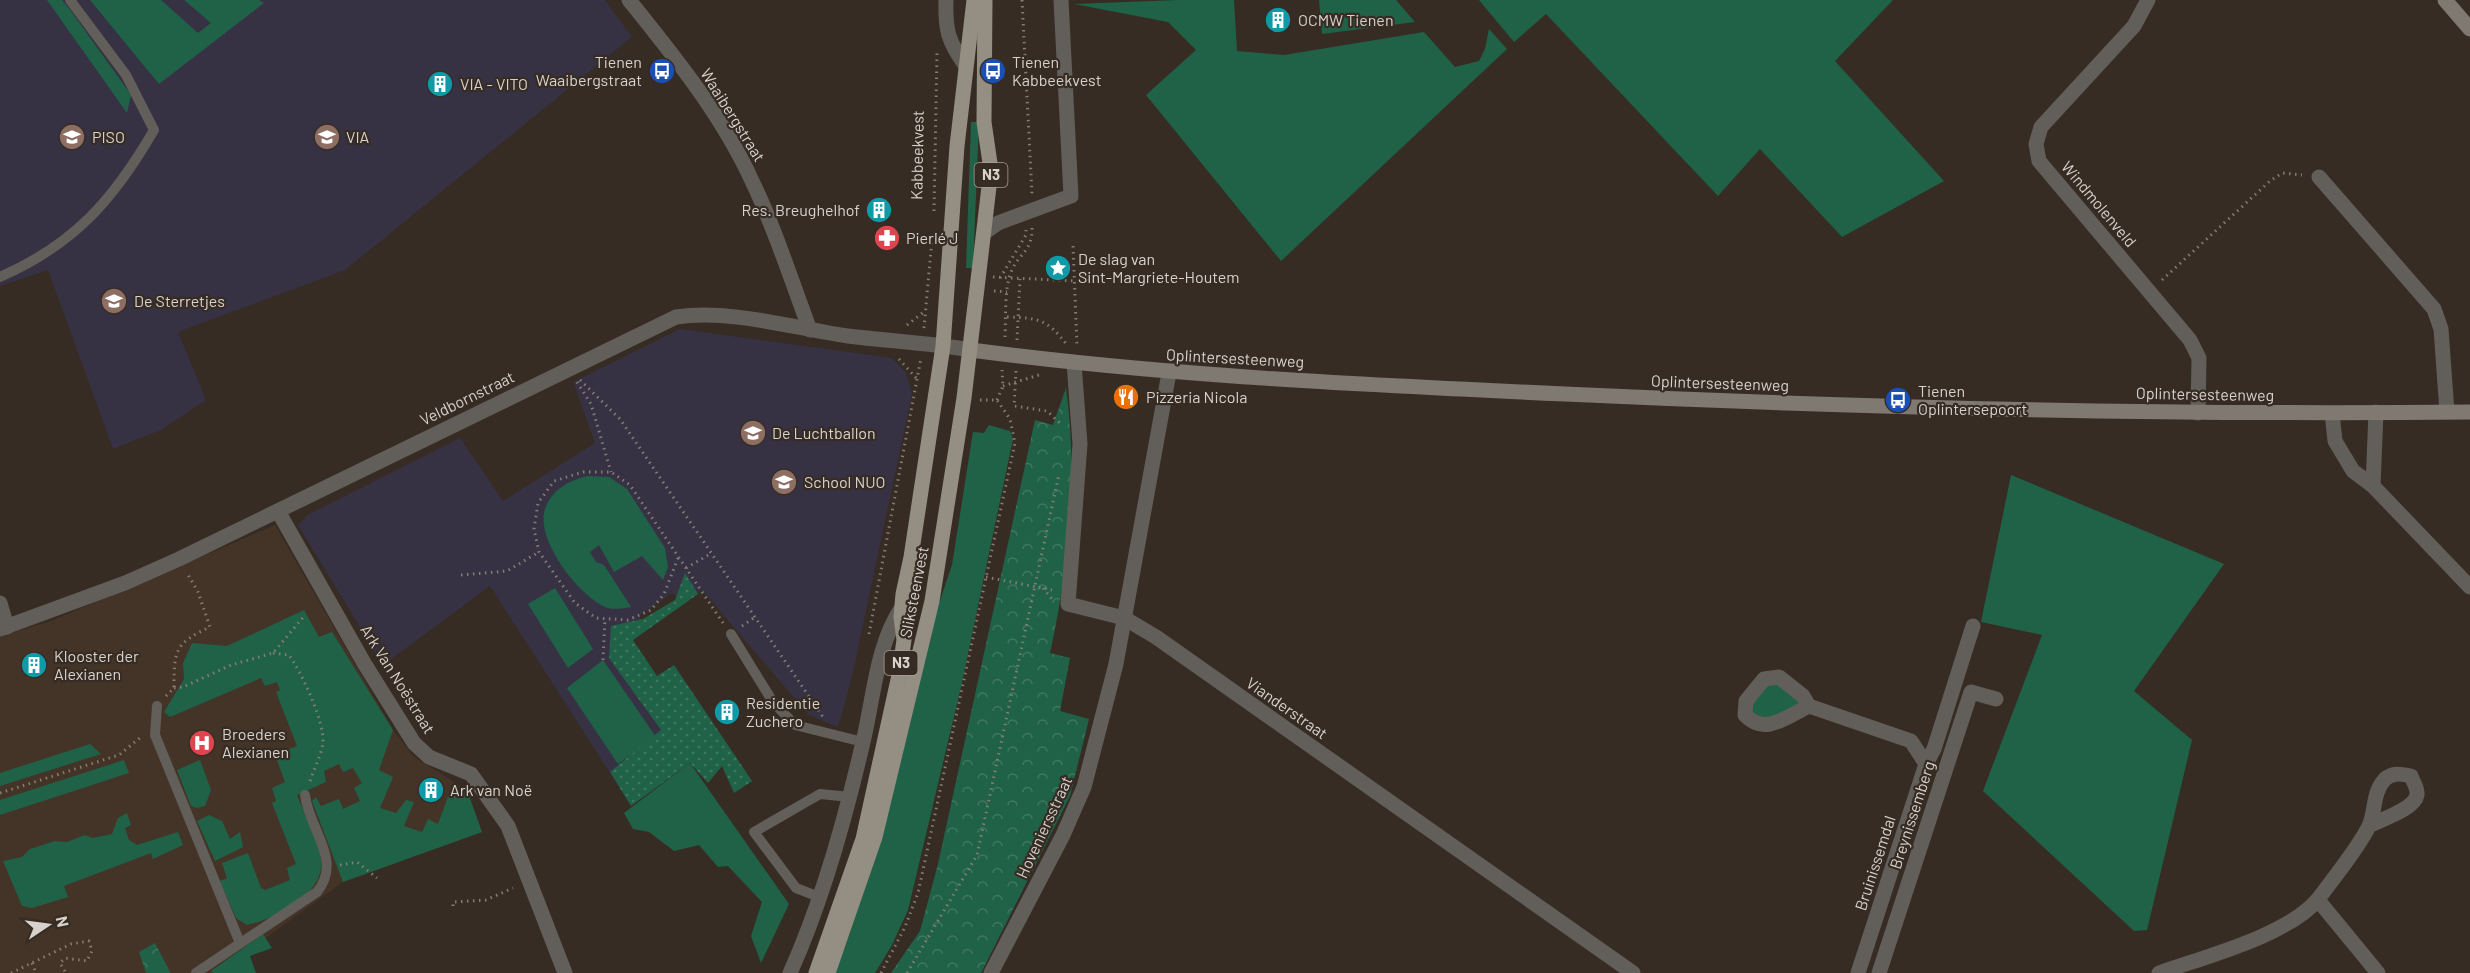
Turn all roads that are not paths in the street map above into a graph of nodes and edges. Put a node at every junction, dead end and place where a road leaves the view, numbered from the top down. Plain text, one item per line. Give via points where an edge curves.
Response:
1 (70, 0) edge
2 (629, 0) edge
3 (946, 0) edge
4 (974, 0) edge
5 (985, 0) edge
6 (1061, 0) edge
7 (2148, 0) edge
8 (2445, 0) edge
9 (2470, 29) edge
10 (965, 65) junction
11 (2319, 177) road end
12 (985, 232) junction
13 (0, 276) edge
14 (810, 330) junction
15 (943, 345) junction
16 (971, 350) junction
17 (1074, 363) junction
18 (1169, 373) junction
19 (2198, 412) junction
20 (2376, 412) junction
21 (2447, 412) junction
22 (2470, 412) edge
23 (2332, 413) junction
24 (2373, 486) junction
25 (278, 511) junction
26 (2470, 587) edge
27 (0, 603) edge
28 (902, 607) junction
29 (1124, 618) junction
30 (1972, 626) dead end
31 (4, 628) edge
32 (731, 634) road end
33 (1996, 699) dead end
34 (157, 706) road end
35 (1809, 706) dead end
36 (863, 742) junction
37 (1926, 764) junction
38 (305, 795) road end
39 (850, 797) junction
40 (2369, 826) dead end
41 (819, 897) junction
42 (2318, 900) junction
43 (240, 943) junction
44 (196, 973) edge
45 (565, 973) edge
46 (790, 973) edge
47 (816, 973) edge
48 (828, 973) edge
49 (991, 973) edge
50 (1633, 973) edge
51 (1858, 973) edge
52 (1879, 973) edge
53 (2159, 973) edge
54 (2378, 973) edge

1 - 13 lane via 126,75 154,130 128,175 91,219 31,263
2 - 14 street, Waaibergstraat via 691,81 739,155 753,181
3 - 10 street via 950,44
4 - 10 main road, N3
5 - 12 main road, N3 via 984,122 991,170
6 - 12 street via 1071,196 998,223
7 - 19 street, Windmolenveld via 2134,26 2041,127 2036,144 2039,161 2190,340 2199,358
8 - 9 street
10 - 15 main road, N3
11 - 21 street via 2434,309 2441,329
12 - 16 main road, N3
14 - 15 street, Veldbornstraat
14 - 25 street, Veldbornstraat via 703,313 676,317
15 - 16 street, Veldbornstraat
15 - 28 main road, Sliksteenvest / N3
16 - 17 street, Oplintersesteenweg
16 - 48 main road, Sliksteenvest / N3 via 933,601 875,837
17 - 18 street, Oplintersesteenweg
17 - 29 street via 1080,444 1068,604
18 - 19 street, Oplintersesteenweg via 1746,402
18 - 29 street
19 - 23 street, Oplintersesteenweg
20 - 21 street, Oplintersesteenweg
20 - 23 street, Oplintersesteenweg
20 - 24 street
21 - 22 street, Oplintersesteenweg
23 - 24 street via 2335,441 2354,471
24 - 26 street
25 - 31 street, Veldbornstraat via 125,583
25 - 45 street, Ark Van Noëstraat via 401,725 429,757 471,774 508,826
27 - 31 street
28 - 36 street, Sliksteenvest via 888,628
28 - 47 main road, Sliksteenvest / N3 via 904,640 878,776 863,839
29 - 49 street, Hoveniersstraat via 1084,787 1064,835
29 - 50 street, Vianderstraat
30 - 37 street, Bruinissemdal
32 - 36 lane via 773,702 795,725
33 - 52 street, Breynissemberg via 1971,692
34 - 43 lane via 154,735
35 - 37 street via 1911,741
36 - 39 street, Sliksteenvest
37 - 51 street, Bruinissemdal
38 - 43 lane via 328,860 323,884
39 - 41 street, Sliksteenvest
39 - 41 lane via 820,794 754,832 796,888
40 - 42 street
41 - 46 street, Sliksteenvest
42 - 53 street via 2297,919 2271,932
42 - 54 street
43 - 44 lane

